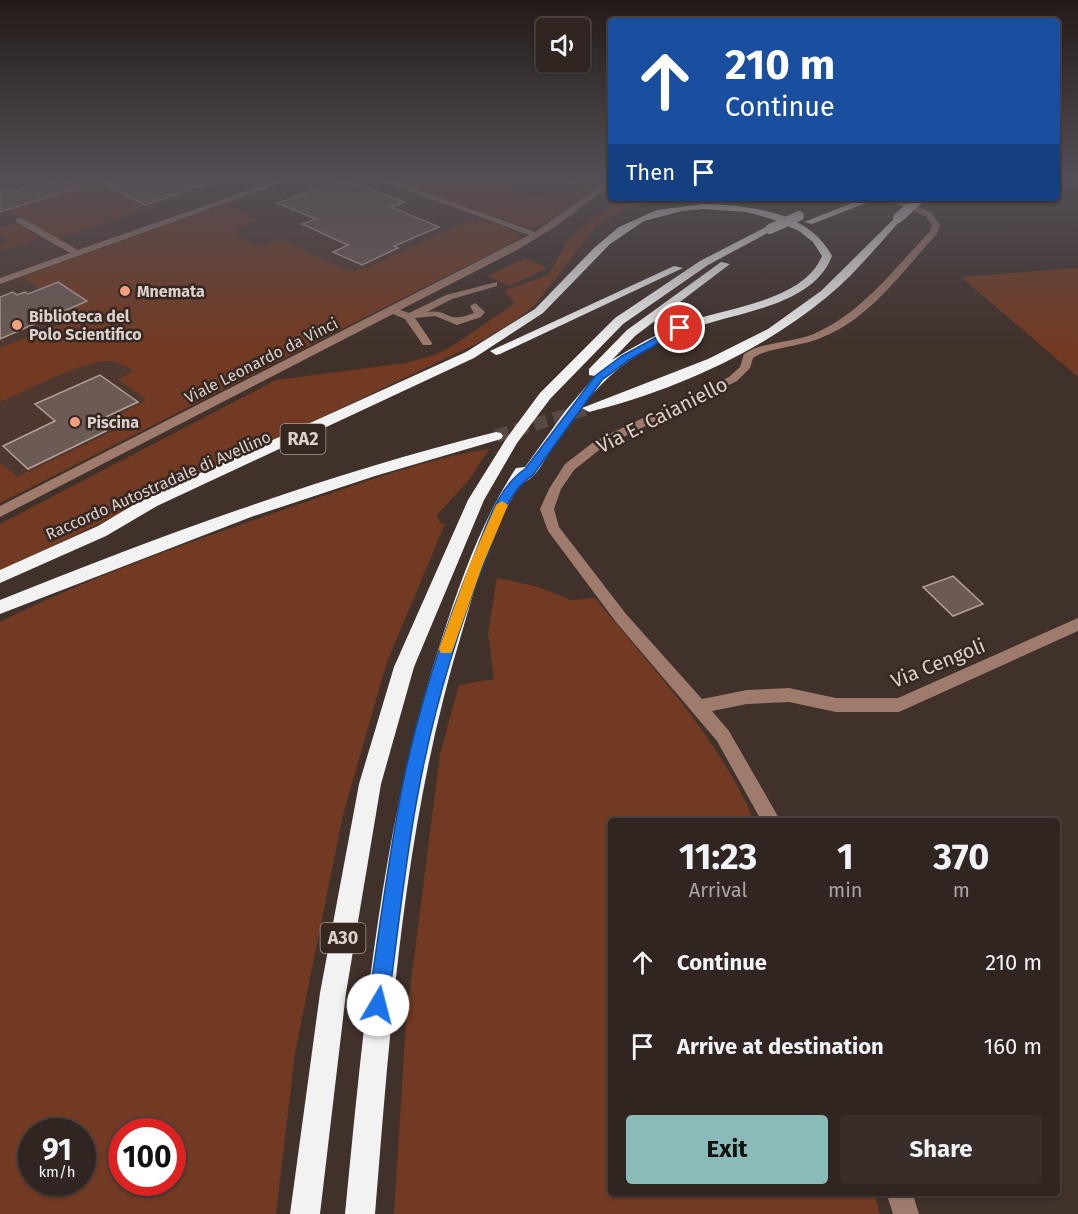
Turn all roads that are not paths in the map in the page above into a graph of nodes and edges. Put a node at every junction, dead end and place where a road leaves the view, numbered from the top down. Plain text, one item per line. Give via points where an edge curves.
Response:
1 (41, 233) edge
2 (138, 233) edge
3 (530, 233) edge
4 (539, 233) edge
5 (617, 233) edge
6 (773, 233) edge
7 (774, 233) edge
8 (805, 233) edge
9 (884, 233) edge
10 (933, 233) edge
11 (536, 235) junction
12 (740, 243) junction
13 (78, 254) junction
14 (0, 281) edge
15 (494, 284) dead end
16 (475, 306) dead end
17 (393, 311) junction
18 (410, 318) junction
19 (427, 343) dead end
20 (589, 408) tunnel mouth
21 (496, 436) tunnel mouth
22 (515, 481) junction
23 (0, 512) edge
24 (100, 532) junction
25 (0, 577) edge
26 (0, 607) edge
27 (1078, 624) edge
28 (699, 707) junction
29 (770, 818) edge
30 (900, 1196) edge
31 (306, 1214) edge
32 (360, 1214) edge
33 (906, 1214) edge

1 - 13 street
2 - 13 street
3 - 11 street
4 - 11 street, Viale Leonardo da Vinci
5 - 24 highway via 541,310 502,337 151,502
6 - 12 highway, A30
7 - 22 highway, A30 via 709,274 631,333 560,411
8 - 22 highway via 824,246 827,256 818,276 789,295 680,328 626,358 599,378 529,472
9 - 20 highway, bridge via 825,293 747,345 690,372
10 - 28 street, Via E. Caianiello via 861,309 820,335 748,356 745,368 733,380 599,444 569,467 555,489 547,509 553,528 621,618
11 - 17 street, Viale Leonardo da Vinci
12 - 24 highway, Raccordo Autostradale di Avellino / RA2 via 697,259
12 - 31 highway, A30 via 676,279 619,321 545,396 476,500 432,598 404,667 370,784 333,993
13 - 14 street
15 - 18 street via 449,297
16 - 18 street via 478,315 457,323 437,313
17 - 18 street
17 - 23 street, Viale Leonardo da Vinci
18 - 19 street
21 - 26 highway via 418,457 202,528
22 - 32 highway, A30 via 462,602 439,669 410,788 378,1005
24 - 25 highway, Raccordo Autostradale di Avellino / RA2
27 - 28 street, Via Cengoli via 899,705 836,705 789,695
28 - 29 street, Via E. Caianiello via 723,736
30 - 33 street

